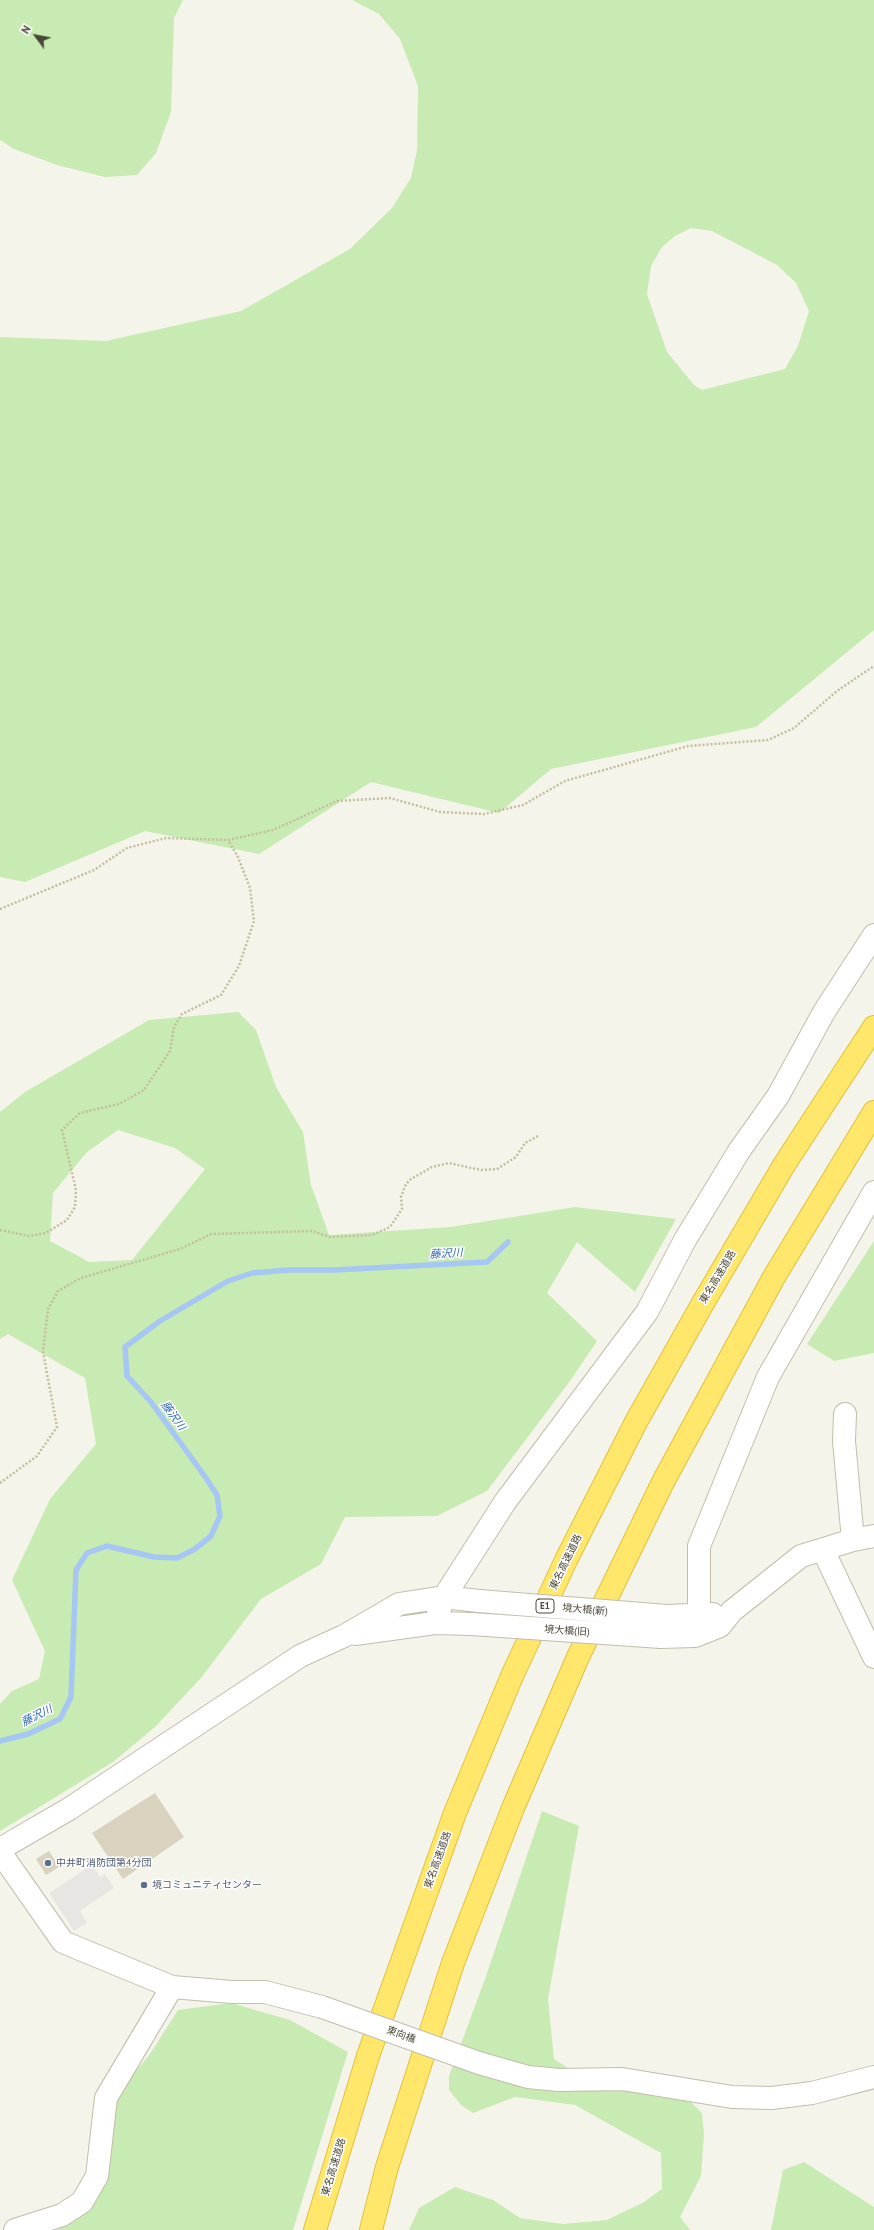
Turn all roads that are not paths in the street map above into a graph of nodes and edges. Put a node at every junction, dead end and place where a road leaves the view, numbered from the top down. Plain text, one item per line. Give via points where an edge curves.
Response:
1 (874, 935) edge
2 (874, 1027) edge
3 (874, 1112) edge
4 (874, 1192) edge
5 (845, 1414) dead end
6 (864, 1538) edge
7 (822, 1550) junction
8 (444, 1597) junction
9 (732, 1611) junction
10 (699, 1615) junction
11 (435, 1623) junction
12 (344, 1636) junction
13 (874, 1657) edge
14 (0, 1850) edge
15 (172, 1987) junction
16 (874, 2077) edge
17 (15, 2230) edge
18 (315, 2230) edge
19 (370, 2230) edge

1 - 8 street via 824,1012 778,1096 739,1151 685,1240 647,1312 506,1502
2 - 18 highway, 東名高速道路 / E1 via 784,1165 702,1303 636,1422 567,1558 512,1676 455,1813 368,2056
3 - 19 highway via 774,1277 663,1482 578,1657 513,1808 453,1963 389,2160
4 - 10 street via 768,1377 700,1546
5 - 6 street via 844,1442
6 - 7 street, 境大橋(旧)
7 - 9 street, 境大橋(旧) via 801,1556
7 - 13 street
8 - 10 street, 境大橋(新), bridge via 667,1616
8 - 11 street
8 - 12 street, 境大橋(新) via 399,1604
9 - 10 street, 境大橋(新)
9 - 11 street, 境大橋(旧), bridge via 720,1626 696,1636 661,1637
11 - 12 street, 境大橋(旧)
12 - 14 street via 300,1656 69,1809
14 - 15 street, 東向橋 via 63,1942
15 - 16 street, 東向橋, bridge via 265,1992 322,2007 479,2063 528,2077 559,2080 622,2079 732,2097 772,2098 812,2094
15 - 17 street via 106,2098 97,2176 82,2202 62,2215

